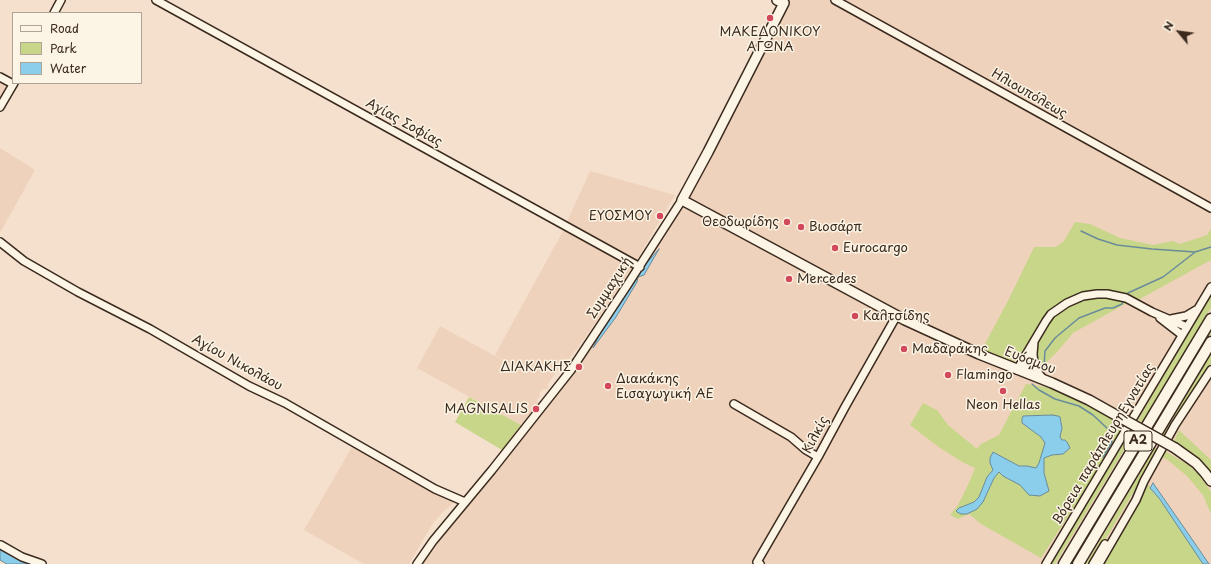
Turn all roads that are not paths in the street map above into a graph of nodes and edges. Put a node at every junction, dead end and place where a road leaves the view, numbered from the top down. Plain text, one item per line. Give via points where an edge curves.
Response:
1 (61, 0) edge
2 (156, 0) edge
3 (835, 0) edge
4 (782, 1) edge
5 (55, 12) edge
6 (0, 78) edge
7 (12, 83) edge
8 (12, 84) edge
9 (0, 107) edge
10 (682, 200) junction
11 (1211, 208) edge
12 (0, 242) edge
13 (640, 267) junction
14 (1211, 287) edge
15 (1198, 308) junction
16 (1152, 312) junction
17 (897, 316) junction
18 (1170, 319) junction
19 (1211, 319) edge
20 (1187, 327) junction
21 (1182, 335) junction
22 (1035, 340) junction
23 (1211, 342) edge
24 (1033, 354) junction
25 (1017, 370) junction
26 (1211, 370) edge
27 (1044, 380) junction
28 (734, 404) dead end
29 (818, 457) junction
30 (1144, 481) junction
31 (1211, 481) edge
32 (465, 502) junction
33 (1, 545) dead end
34 (42, 564) edge
35 (417, 564) edge
36 (760, 564) edge
37 (1046, 564) edge
38 (1064, 564) edge
39 (1078, 564) edge
40 (1093, 564) edge
41 (1099, 564) edge

1 - 5 street
2 - 13 street, Αγίας Σοφίας
3 - 11 street, Ηλιουπόλεως
4 - 10 main road, Συμμαχική
6 - 7 street
8 - 9 street
10 - 13 street, Συμμαχική
10 - 17 main road, Ευόσμου
12 - 32 street, Αγίου Νικολάου via 24,261 78,292 150,328 435,489
13 - 32 street, Συμμαχική via 571,370
14 - 15 street, Βόρεια παράπλευρηΕγνατίας
15 - 18 street via 1186,316
15 - 20 street, Βόρεια παράπλευρηΕγνατίας
16 - 18 street
16 - 21 street
16 - 22 street, Ευόσμου via 1117,295 1083,296 1054,312
17 - 25 main road, Ευόσμου
17 - 29 street, Κιλκίς
18 - 20 street
19 - 38 highway, Α2
20 - 21 street, Βόρεια παράπλευρηΕγνατίας
21 - 37 street, Βόρεια παράπλευρηΕγνατίας
22 - 24 street
22 - 25 street, Ευόσμου
23 - 39 highway, Α2
24 - 25 street via 1025,367
24 - 27 street via 1035,368
25 - 27 main road, Ευόσμου
26 - 30 street via 1175,425
27 - 31 main road, Ευόσμου, bridge via 1089,400 1175,448 1196,463
28 - 29 street via 791,437
29 - 36 street, Κιλκίς via 757,562
30 - 40 street
30 - 41 street via 1136,500
32 - 35 street, Συμμαχική
33 - 34 street via 22,557

